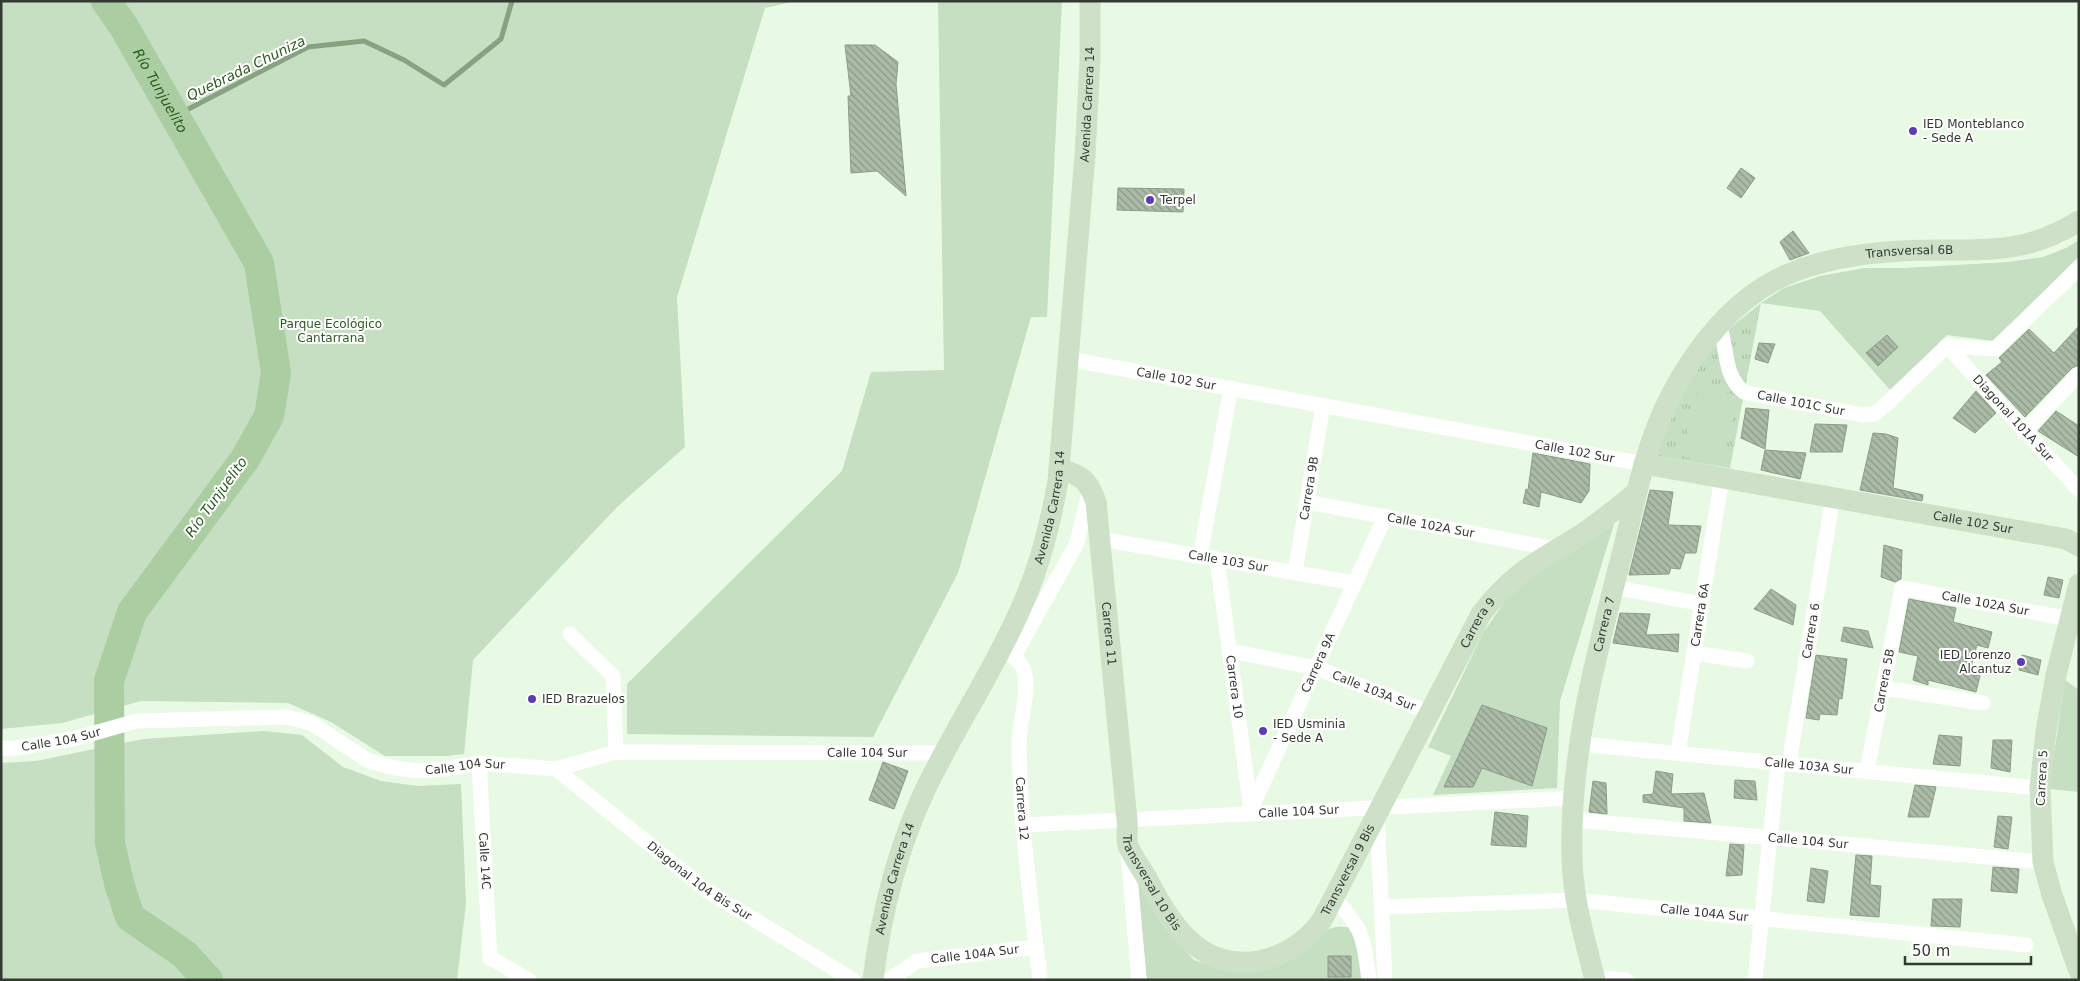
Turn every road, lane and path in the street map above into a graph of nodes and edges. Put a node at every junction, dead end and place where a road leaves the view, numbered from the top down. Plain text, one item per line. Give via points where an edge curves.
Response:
1 (1090, 1) edge
2 (2079, 221) edge
3 (2079, 268) edge
4 (1745, 301) joint
5 (1720, 325) junction
6 (1947, 346) junction
7 (1068, 359) junction
8 (2079, 374) edge
9 (1231, 388) junction
10 (1323, 405) junction
11 (2024, 432) junction
12 (1644, 464) junction
13 (1059, 469) junction
14 (1722, 477) junction
15 (1091, 487) junction
16 (2078, 488) edge
17 (1637, 492) junction
18 (1834, 497) junction
19 (1307, 502) junction
20 (1385, 517) junction
21 (1100, 539) junction
22 (2079, 546) edge
23 (1556, 549) junction
24 (1200, 556) junction
25 (1217, 559) junction
26 (1295, 572) junction
27 (1355, 583) junction
28 (2078, 586) edge
29 (1613, 587) junction
30 (1902, 588) joint
31 (1702, 604) junction
32 (2070, 618) junction
33 (570, 634) dead end
34 (1230, 652) junction
35 (1007, 653) junction
36 (1694, 653) junction
37 (1748, 662) dead end
38 (1317, 668) junction
39 (1883, 688) junction
40 (1983, 703) dead end
41 (1430, 713) junction
42 (1579, 744) junction
43 (1, 748) edge
44 (616, 752) junction
45 (944, 753) junction
46 (1678, 753) junction
47 (479, 762) junction
48 (1784, 763) junction
49 (556, 769) junction
50 (1867, 771) junction
51 (2040, 788) junction
52 (1574, 798) junction
53 (1378, 810) junction
54 (1251, 811) junction
55 (1127, 820) junction
56 (1573, 820) junction
57 (1023, 825) junction
58 (1770, 838) junction
59 (1128, 846) junction
60 (2043, 862) junction
61 (1333, 897) junction
62 (1576, 900) junction
63 (1382, 907) junction
64 (1762, 919) junction
65 (1315, 930) joint
66 (2026, 945) dead end
67 (1036, 947) junction
68 (2079, 971) edge
69 (1595, 978) edge
70 (529, 980) edge
71 (853, 980) edge
72 (873, 980) edge
73 (889, 980) edge
74 (1040, 980) edge
75 (1139, 980) edge
76 (1369, 980) edge
77 (1385, 980) edge
78 (1626, 980) edge
79 (1755, 980) edge

1 - 7 street, Avenida Carrera 14 via 1085,155
2 - 4 street, Transversal 6B via 2052,237 2001,250 1903,250 1841,258 1784,276
3 - 6 street via 1995,350
4 - 5 street, Carrera 7
5 - 6 street, Calle 101C Sur via 1729,373 1736,386 1744,392 1862,415 1874,414
5 - 12 street, Carrera 7 via 1684,371 1654,432
6 - 11 street, Diagonal 101A Sur
7 - 9 street, Calle 102 Sur
7 - 13 street, Avenida Carrera 14
8 - 11 street
9 - 10 street, Calle 102 Sur
9 - 24 street
10 - 12 street, Calle 102 Sur
10 - 19 street, Carrera 9B
11 - 16 street, Diagonal 101A Sur
12 - 14 street, Calle 102 Sur
12 - 17 street, Carrera 7
13 - 15 street via 1078,476
13 - 35 street, Avenida Carrera 14 via 1041,556
14 - 18 street, Calle 102 Sur
14 - 31 street, Carrera 6A
15 - 21 street, Carrera 11
15 - 35 street via 1077,543
17 - 23 street, Carrera 9 via 1596,524
17 - 29 street, Carrera 7
18 - 22 street, Calle 102 Sur via 2066,539
18 - 48 street, Carrera 6
19 - 20 street, Calle 102A Sur
19 - 26 street, Carrera 9B
20 - 23 street, Calle 102A Sur
20 - 27 street, Carrera 9A
21 - 24 street, Calle 103 Sur
21 - 55 street, Carrera 11
23 - 41 street, Carrera 9 via 1508,582 1481,614
24 - 25 street, Calle 103 Sur
25 - 26 street, Calle 103 Sur
25 - 34 street, Carrera 10
26 - 27 street, Calle 103 Sur
27 - 38 street, Carrera 9A
28 - 32 street, Carrera 5
29 - 31 street
29 - 42 street, Carrera 7
30 - 32 street, Calle 102A Sur
30 - 39 street, Carrera 5B
31 - 36 street, Carrera 6A
32 - 51 street, Carrera 5 via 2049,714
33 - 44 street via 613,676
34 - 38 street, Calle 103A Sur
34 - 54 street, Carrera 10
35 - 45 street, Avenida Carrera 14
35 - 57 street, Carrera 12 via 1021,664 1026,684 1019,742
36 - 37 street
36 - 46 street, Carrera 6A
38 - 41 street, Calle 103A Sur
38 - 54 street, Carrera 9A
39 - 40 street
39 - 50 street, Carrera 5B
41 - 53 street, Carrera 9
42 - 46 street, Calle 103A Sur
42 - 52 street, Carrera 7
43 - 47 street, Calle 104 Sur via 73,739 137,721 287,717 312,724 367,760 390,767 414,771
44 - 45 street, Calle 104 Sur
44 - 49 street, Calle 104 Sur
45 - 72 street, Avenida Carrera 14 via 908,831 896,866 884,908
46 - 48 street, Calle 103A Sur
47 - 49 street, Calle 104 Sur
47 - 70 street, Calle 14C via 490,958
48 - 50 street, Calle 103A Sur
48 - 58 street, Carrera 6
49 - 71 street, Diagonal 104 Bis Sur via 706,890
50 - 51 street, Calle 103A Sur
51 - 60 street, Carrera 5
52 - 53 street, Calle 104 Sur
52 - 56 street, Carrera 7
53 - 54 street, Calle 104 Sur
53 - 61 street, Transversal 9 Bis
53 - 63 street
54 - 55 street, Calle 104 Sur
55 - 57 street, Calle 104 Sur
55 - 59 street, Transversal 10 Bis
56 - 58 street, Calle 104 Sur
56 - 62 street, Carrera 7
57 - 67 street, Carrera 12
58 - 60 street, Calle 104 Sur
58 - 64 street, Carrera 6
59 - 65 street, Transversal 10 Bis via 1173,920 1189,940 1209,954 1234,962 1273,958 1296,947
59 - 75 street
60 - 68 street, Carrera 5
61 - 65 street, Transversal 9 Bis
61 - 76 street via 1355,921 1364,939
62 - 63 street, Calle 104A Sur
62 - 64 street, Calle 104A Sur
62 - 69 street, Carrera 7
63 - 77 street
64 - 66 street, Calle 104A Sur
64 - 79 street, Carrera 6
67 - 73 street, Calle 104A Sur via 917,961
67 - 74 street, Carrera 12
69 - 78 street

